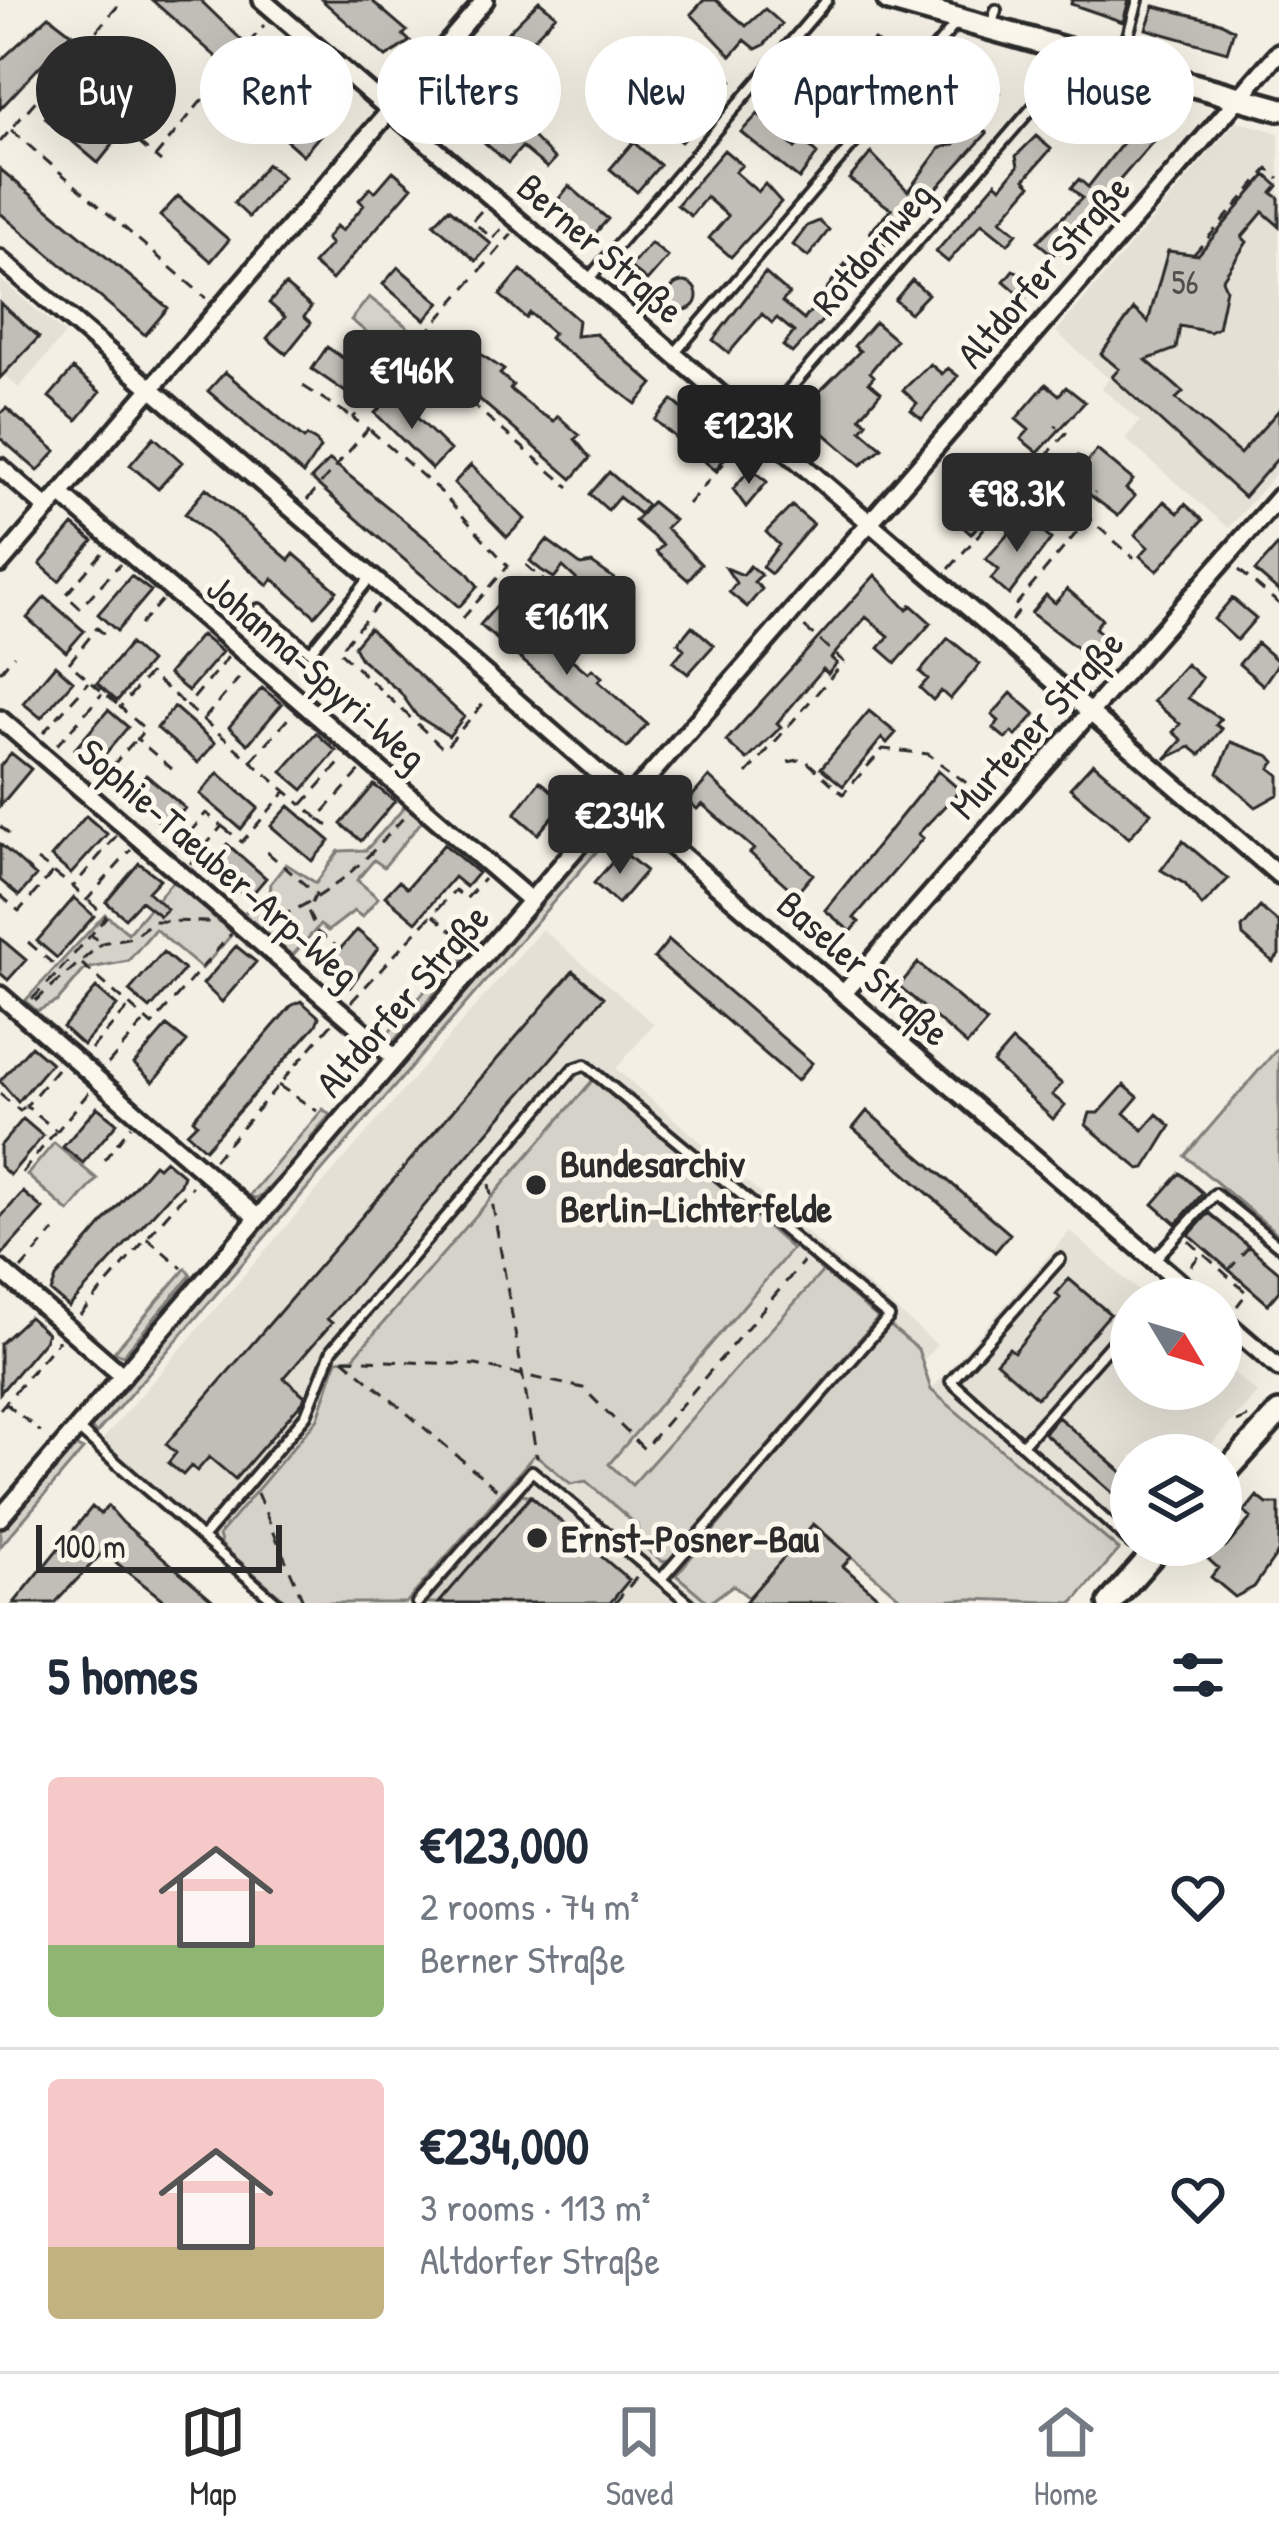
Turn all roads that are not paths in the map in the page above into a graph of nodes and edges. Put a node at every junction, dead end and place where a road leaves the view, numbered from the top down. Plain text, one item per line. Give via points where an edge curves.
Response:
1 (262, 0) edge
2 (485, 0) edge
3 (827, 0) edge
4 (889, 0) edge
5 (1138, 0) edge
6 (959, 20) junction
7 (454, 36) edge
8 (1033, 36) edge
9 (1128, 36) edge
10 (1279, 52) edge
11 (1194, 86) edge
12 (1238, 98) junction
13 (377, 99) edge
14 (1279, 110) edge
15 (1024, 117) edge
16 (377, 125) edge
17 (430, 144) edge
18 (0, 259) edge
19 (588, 280) junction
20 (674, 354) junction
21 (151, 389) junction
22 (753, 431) junction
23 (0, 467) edge
24 (61, 494) junction
25 (1279, 497) edge
26 (48, 509) junction
27 (870, 522) junction
28 (0, 564) edge
29 (370, 577) junction
30 (259, 609) dead end
31 (1091, 713) junction
32 (0, 719) edge
33 (624, 801) junction
34 (1279, 875) edge
35 (531, 901) junction
36 (843, 994) junction
37 (0, 995) edge
38 (395, 1058) junction
39 (258, 1218) junction
40 (1279, 1246) edge
41 (1060, 1259) dead end
42 (1154, 1261) junction
43 (6, 1275) edge
44 (1174, 1278) edge
45 (1242, 1336) edge
46 (1110, 1345) edge
47 (1279, 1368) edge
48 (123, 1376) junction
49 (1279, 1413) edge
50 (77, 1428) junction
51 (1022, 1445) junction
52 (1242, 1454) edge
53 (0, 1518) edge
54 (1110, 1520) edge
55 (202, 1538) junction
56 (1132, 1566) edge
57 (661, 1579) junction
58 (277, 1603) edge
59 (417, 1603) edge
60 (689, 1603) edge
61 (1110, 1603) edge

1 - 13 street, Berner Straße
2 - 7 street
3 - 19 lane
4 - 6 street
5 - 9 lane
6 - 8 street via 993,19
6 - 20 lane
10 - 12 street, Altdorfer Straße
11 - 12 street
12 - 14 street
12 - 27 street, Altdorfer Straße
15 - 22 lane, Rotdornweg
16 - 21 street
17 - 19 street, Berner Straße
18 - 21 street, Baseler Straße
19 - 20 street, Berner Straße
20 - 22 street, Berner Straße
21 - 24 street
21 - 29 street, Baseler Straße
22 - 27 street, Berner Straße
23 - 26 street
24 - 26 street
24 - 35 street, Johanna-Spyri-Weg
25 - 31 street, Murtener Straße
26 - 28 street
27 - 31 street, Berner Straße
27 - 33 street, Altdorfer Straße
29 - 30 lane via 310,652
29 - 33 street, Baseler Straße
31 - 34 street, Berner Straße
31 - 36 street, Murtener Straße
32 - 38 street, Sophie-Taeuber-Arp-Weg
33 - 35 street, Altdorfer Straße
33 - 36 street, Baseler Straße
35 - 38 street, Altdorfer Straße
36 - 42 street, Baseler Straße
37 - 39 street
38 - 39 street, Altdorfer Straße
39 - 48 street, Altdorfer Straße
40 - 42 lane via 1216,1194
41 - 51 lane via 951,1381
42 - 44 street, Baseler Straße
43 - 48 street
45 - 47 street
46 - 51 lane
48 - 50 street, Altdorfer Straße
49 - 52 street
50 - 53 street, Altdorfer Straße
50 - 55 lane
51 - 54 lane
55 - 57 lane via 306,1415 332,1350 573,1069 585,1065 889,1317
55 - 58 lane
56 - 61 street
57 - 59 lane via 532,1471
57 - 60 lane

